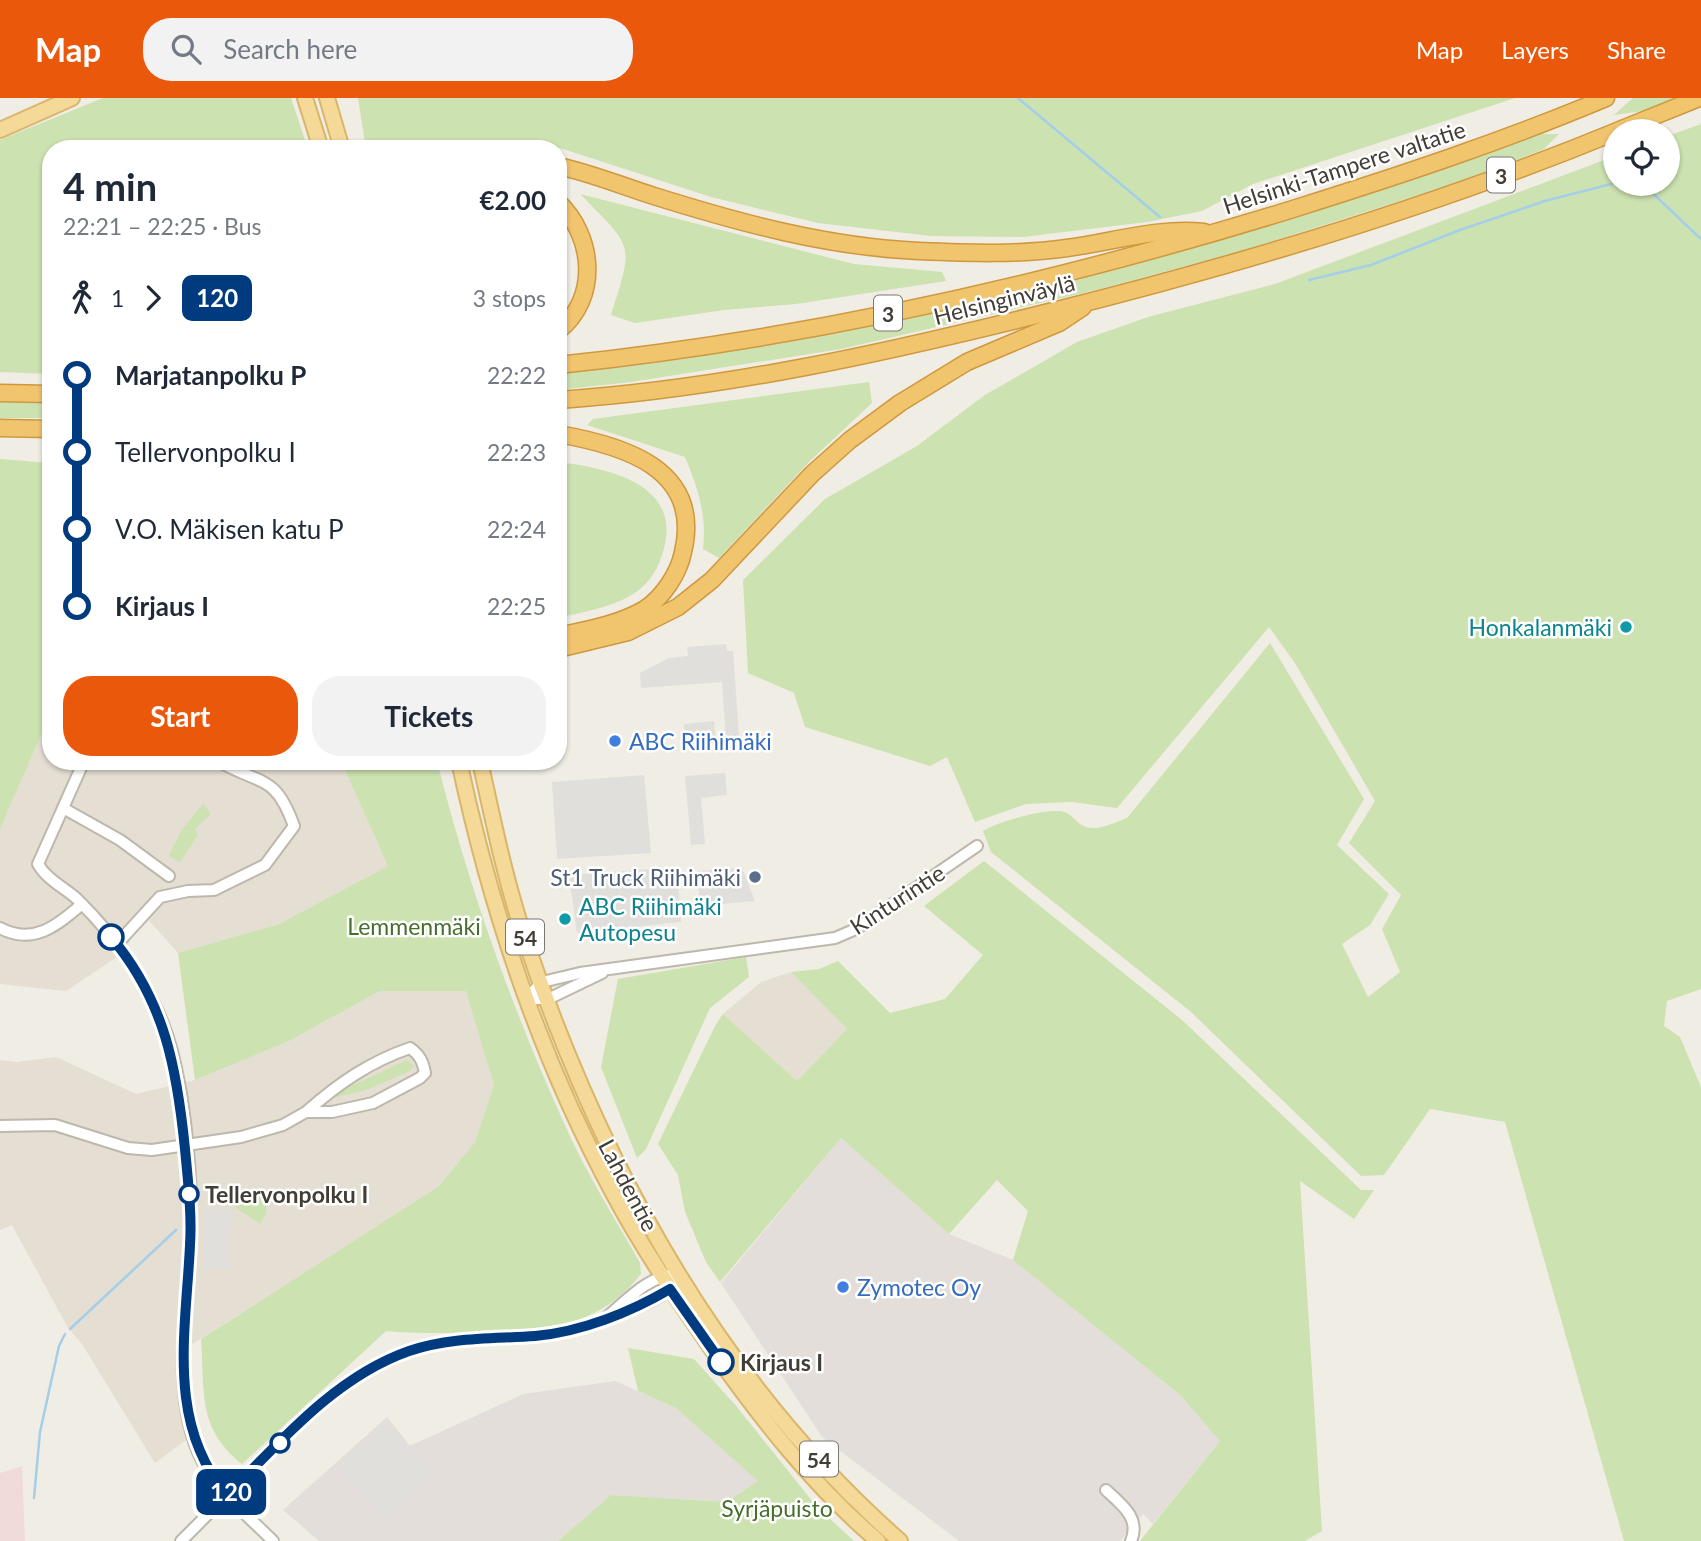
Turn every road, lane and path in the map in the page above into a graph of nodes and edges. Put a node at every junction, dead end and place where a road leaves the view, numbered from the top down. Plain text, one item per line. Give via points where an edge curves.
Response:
1 (72, 98) edge
2 (305, 98) edge
3 (327, 98) edge
4 (1606, 98) edge
5 (1699, 98) edge
6 (1648, 119) edge
7 (0, 130) edge
8 (1603, 137) edge
9 (317, 140) edge
10 (339, 140) edge
11 (567, 169) edge
12 (567, 214) edge
13 (1213, 233) junction
14 (1094, 300) junction
15 (567, 321) edge
16 (567, 364) edge
17 (0, 393) edge
18 (42, 394) edge
19 (567, 399) edge
20 (0, 428) edge
21 (42, 429) edge
22 (567, 435) edge
23 (567, 633) edge
24 (567, 647) edge
25 (80, 770) edge
26 (239, 770) edge
27 (461, 770) edge
28 (482, 770) edge
29 (63, 808) junction
30 (977, 846) dead end
31 (169, 876) dead end
32 (82, 904) junction
33 (0, 928) edge
34 (117, 944) junction
35 (605, 971) junction
36 (542, 982) junction
37 (526, 999) junction
38 (548, 999) junction
39 (306, 1112) junction
40 (0, 1126) edge
41 (185, 1143) junction
42 (669, 1275) junction
43 (670, 1289) junction
44 (607, 1317) junction
45 (1106, 1490) dead end
46 (227, 1495) junction
47 (181, 1541) edge
48 (272, 1541) edge
49 (878, 1541) edge
50 (900, 1541) edge
51 (1131, 1541) edge

1 - 7 main road
2 - 9 main road
3 - 10 main road
4 - 13 highway, Helsinki-Tampere valtatie / 3 via 1368,185
5 - 6 highway, 3
8 - 14 highway, Helsinginväylä / 3 via 1387,217
11 - 13 highway via 780,232 915,251 1017,253 1184,230
12 - 15 highway via 584,237 587,271
13 - 16 highway, Helsinginväylä / 3 via 1075,270 822,327
14 - 19 highway, Helsinginväylä / 3 via 838,361 632,394
14 - 24 highway via 1059,323 967,362 900,403 813,474 712,580 678,607 644,626
17 - 18 highway
20 - 21 highway
22 - 23 highway via 610,443 653,465 677,493 686,531 677,570 652,603 620,620
25 - 29 street
26 - 34 street via 270,783 286,802 294,826 265,864 214,890 160,897
27 - 37 main road, Lahdentie / 54 via 488,886
28 - 36 main road, Lahdentie / 54 via 506,873
29 - 31 street via 120,840
29 - 32 street via 38,864
30 - 35 street, Kinturintie via 864,924 835,938
32 - 33 street via 51,929 27,934
32 - 34 street
34 - 41 street via 163,1024 178,1079
35 - 36 street, Kinturintie
35 - 38 street, Kinturintie
36 - 37 street
36 - 38 main road, Lahdentie / 54
37 - 38 street, Kinturintie
37 - 42 main road, Lahdentie / 54 via 613,1193
38 - 42 main road, Lahdentie / 54 via 604,1140
39 - 39 street via 373,1104 420,1078 424,1065 410,1048 392,1054 350,1076
39 - 41 street via 264,1132
40 - 41 street via 55,1125 139,1150
41 - 46 street via 191,1233 183,1340 188,1406 198,1452
42 - 43 main road, Lahdentie / 54
42 - 44 street
42 - 50 main road, Lahdentie / 54 via 803,1441
43 - 44 street
43 - 49 main road, Lahdentie / 54 via 757,1412 830,1495
44 - 46 street via 559,1333 485,1336 429,1345 378,1364 328,1397
45 - 51 street via 1132,1519
46 - 47 street
46 - 48 street

